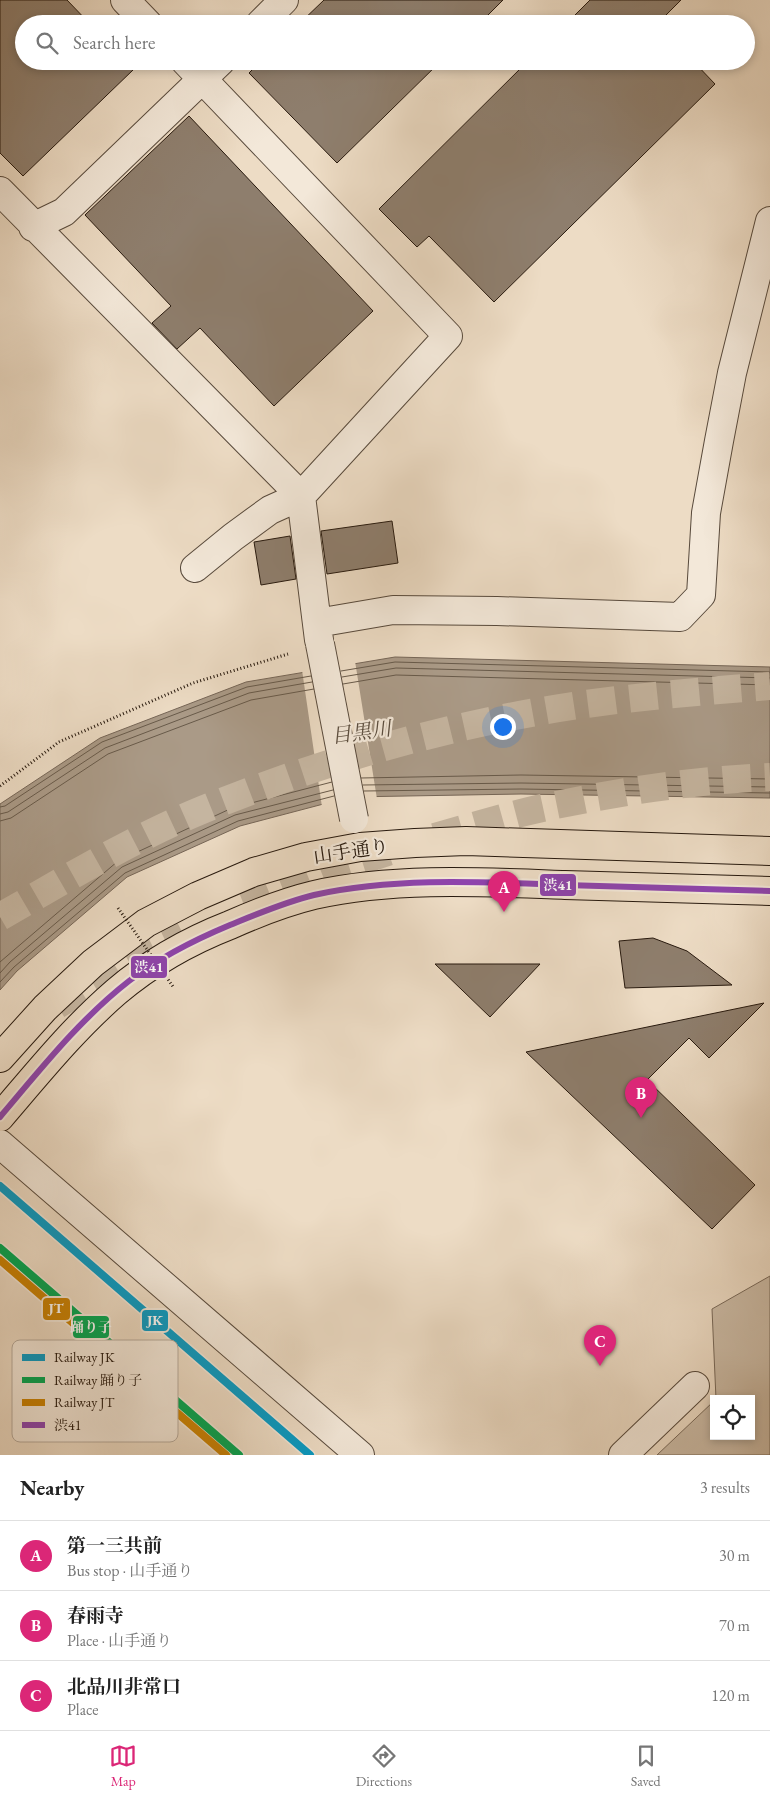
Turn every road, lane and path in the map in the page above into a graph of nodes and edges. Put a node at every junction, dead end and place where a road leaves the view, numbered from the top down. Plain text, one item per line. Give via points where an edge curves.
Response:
1 (125, 0) edge
2 (284, 0) edge
3 (139, 15) edge
4 (269, 15) edge
5 (200, 70) edge
6 (206, 70) edge
7 (0, 192) edge
8 (770, 221) edge
9 (33, 226) junction
10 (301, 496) junction
11 (195, 568) dead end
12 (318, 634) junction
13 (0, 786) edge
14 (360, 847) junction
15 (770, 852) edge
16 (770, 891) edge
17 (118, 908) dead end
18 (174, 988) dead end
19 (0, 1058) edge
20 (0, 1116) edge
21 (0, 1144) edge
22 (695, 1386) dead end
23 (360, 1455) edge
24 (623, 1455) edge

1 - 3 street
2 - 4 street
5 - 9 street via 64,212
6 - 10 street via 448,336
7 - 9 street
8 - 12 street via 718,441 706,514 702,594 680,617 393,610
9 - 10 street
10 - 11 street via 270,510
10 - 12 street
12 - 13 path via 59,742
12 - 14 street, bridge
14 - 15 main road, 山手通り via 466,842
14 - 19 main road, 山手通り via 306,856 254,872 146,923 93,963 58,995
16 - 20 main road, 山手通り via 478,882 364,887 314,895 264,910 170,953 117,991 75,1031
17 - 18 path, bridge
21 - 23 street
22 - 24 street

